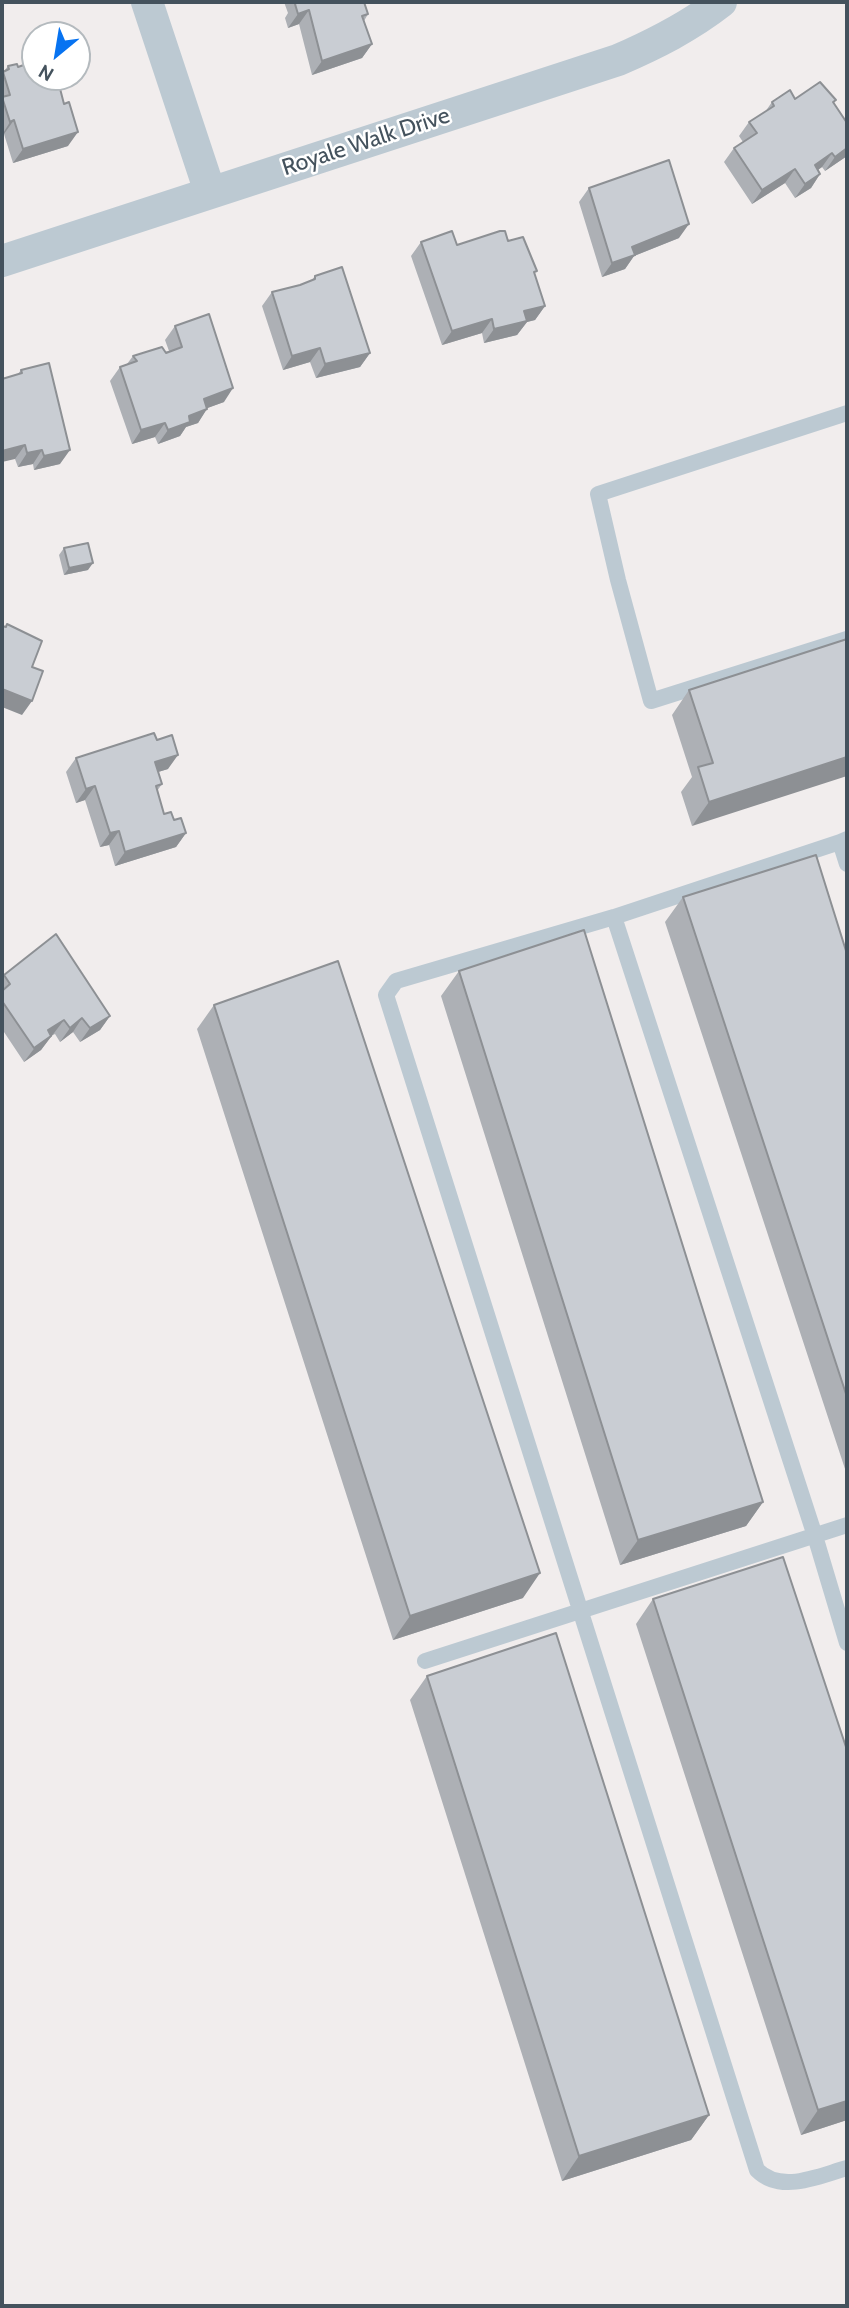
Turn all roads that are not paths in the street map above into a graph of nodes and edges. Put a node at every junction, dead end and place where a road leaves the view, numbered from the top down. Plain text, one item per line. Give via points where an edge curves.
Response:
1 (147, 2) edge
2 (721, 2) edge
3 (210, 192) junction
4 (2, 261) edge
5 (847, 413) edge
6 (847, 639) edge
7 (843, 840) edge
8 (847, 864) edge
9 (614, 917) junction
10 (847, 1525) edge
11 (815, 1536) junction
12 (581, 1611) junction
13 (847, 1643) edge
14 (425, 1661) dead end
15 (847, 2168) edge

1 - 3 street
2 - 3 street, Royale Walk Drive via 659,43 618,61
3 - 4 street, Royale Walk Drive
5 - 6 lane via 598,494 651,701
7 - 8 lane
7 - 9 lane
9 - 11 lane
9 - 12 lane via 396,981 386,995
10 - 11 lane
11 - 12 lane
11 - 13 lane
12 - 14 lane
12 - 15 lane via 757,2170 766,2179 781,2183

